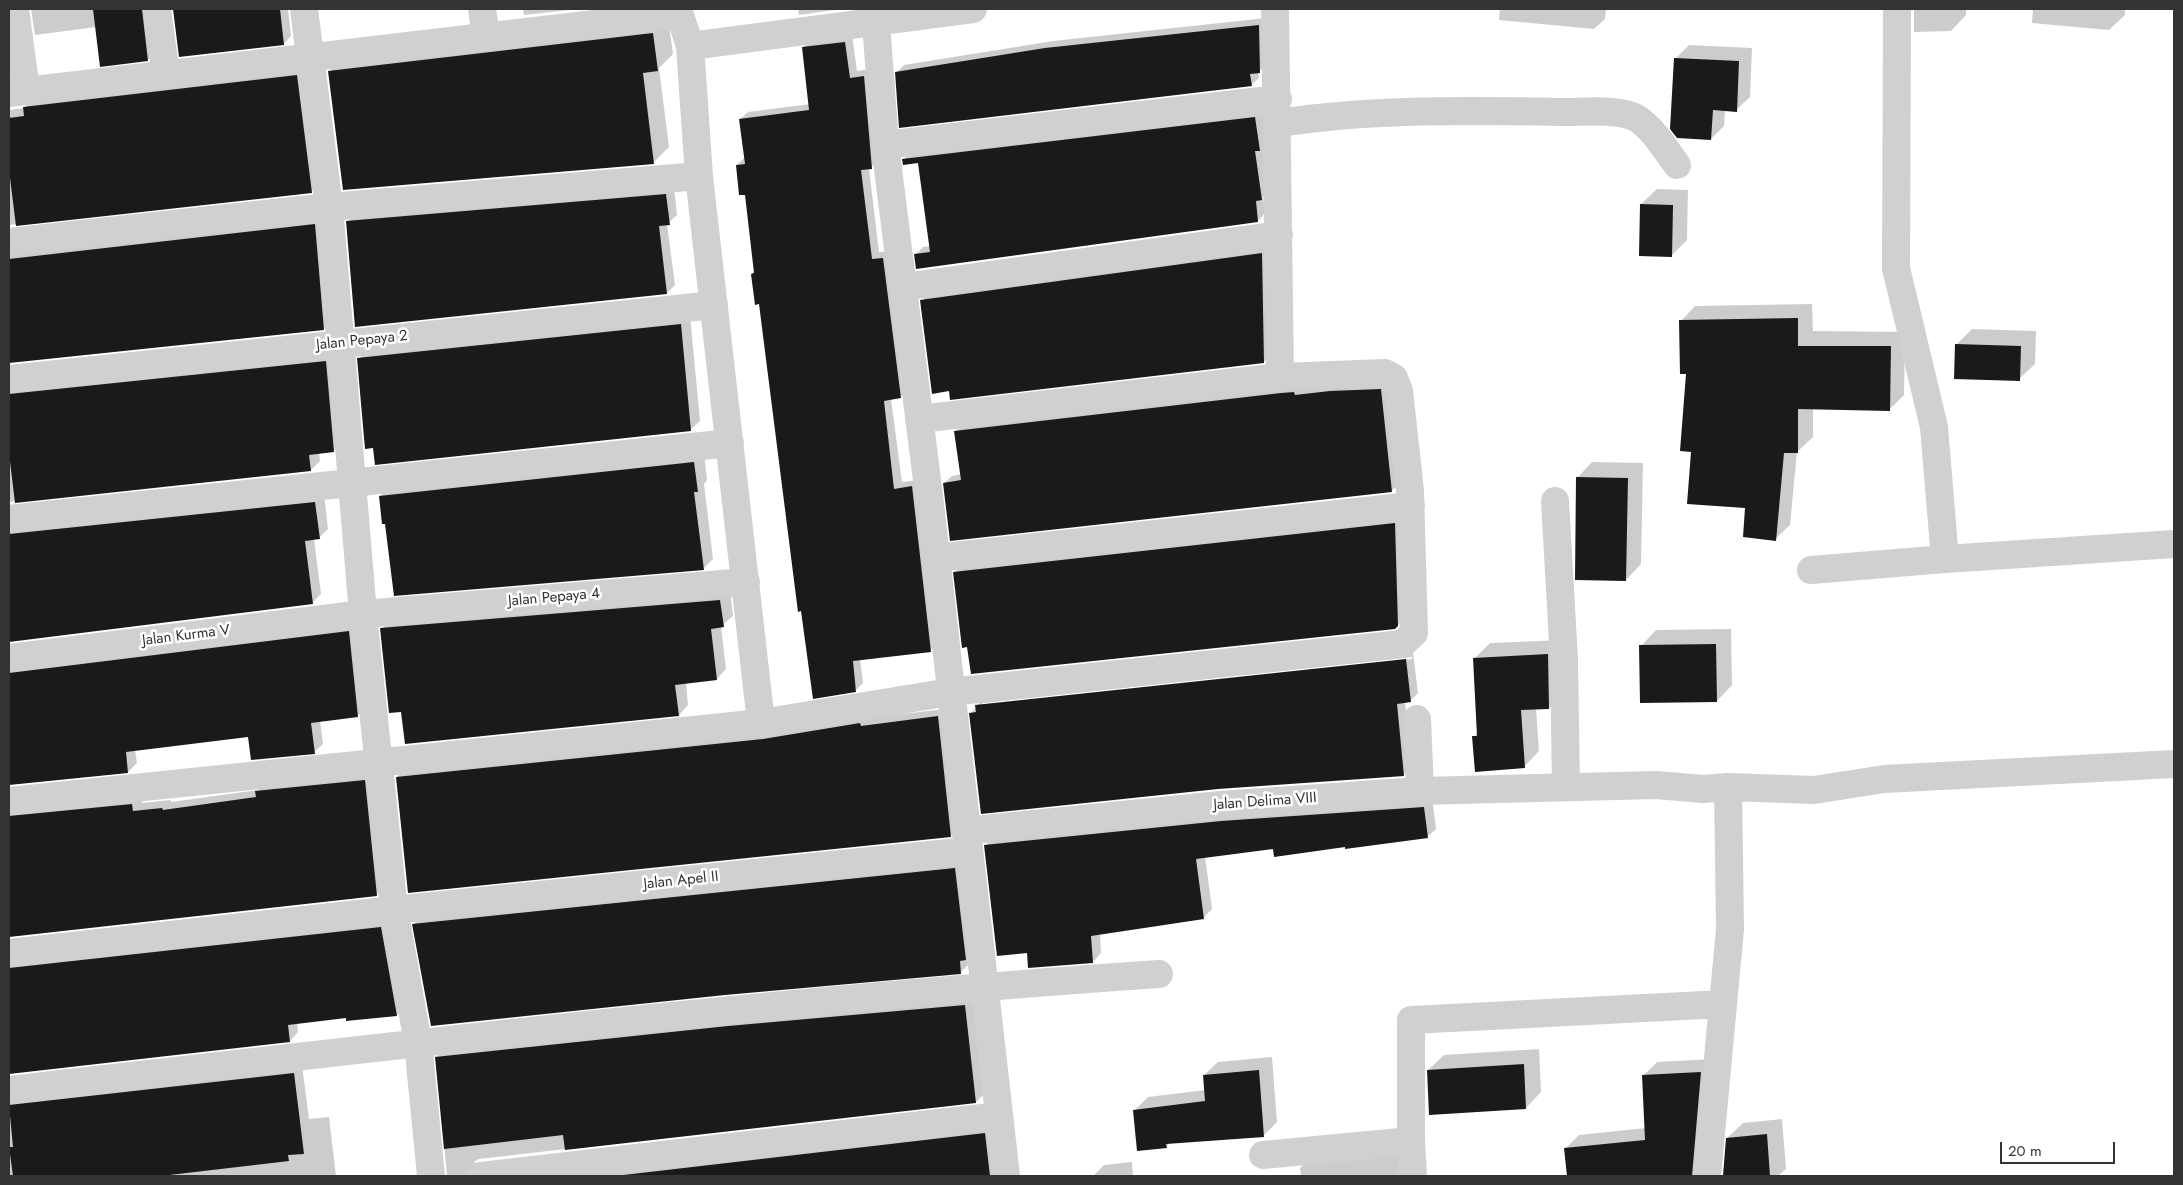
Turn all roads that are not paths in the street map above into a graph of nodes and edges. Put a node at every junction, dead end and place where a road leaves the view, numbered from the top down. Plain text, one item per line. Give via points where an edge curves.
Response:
1 (15, 9) edge
2 (157, 9) edge
3 (304, 9) edge
4 (482, 9) edge
5 (972, 9) edge
6 (1275, 9) edge
7 (1897, 9) edge
8 (678, 11) edge
9 (876, 16) edge
10 (486, 37) junction
11 (690, 46) junction
12 (310, 58) junction
13 (166, 75) junction
14 (17, 92) edge
15 (1278, 111) junction
16 (884, 145) junction
17 (1677, 165) dead end
18 (699, 176) junction
19 (329, 207) junction
20 (1279, 235) junction
21 (9, 242) edge
22 (902, 287) junction
23 (714, 305) junction
24 (341, 344) junction
25 (9, 378) edge
26 (1280, 378) junction
27 (919, 419) junction
28 (730, 442) junction
29 (353, 483) junction
30 (1556, 502) dead end
31 (1411, 506) junction
32 (9, 519) edge
33 (2174, 544) edge
34 (936, 558) junction
35 (1945, 558) junction
36 (1811, 570) dead end
37 (746, 582) junction
38 (363, 614) junction
39 (9, 658) edge
40 (950, 692) junction
41 (1417, 719) dead end
42 (761, 723) junction
43 (380, 761) junction
44 (2174, 764) edge
45 (1566, 787) junction
46 (1728, 788) junction
47 (1420, 791) junction
48 (9, 801) edge
49 (967, 841) junction
50 (394, 910) junction
51 (9, 953) edge
52 (1159, 974) dead end
53 (984, 986) junction
54 (1723, 1004) junction
55 (418, 1043) junction
56 (9, 1090) edge
57 (999, 1116) junction
58 (1411, 1141) junction
59 (1263, 1155) dead end
60 (431, 1176) edge
61 (480, 1176) edge
62 (1006, 1176) edge
63 (1413, 1176) edge
64 (1707, 1176) edge

1 - 14 street
2 - 13 street
3 - 12 street
4 - 10 street
5 - 9 street
6 - 15 street
7 - 35 street via 1896,268 1934,427
8 - 10 street
8 - 11 street
9 - 11 street
9 - 16 street
10 - 12 street
11 - 18 street
12 - 13 street
12 - 19 street
13 - 14 street
15 - 16 street
15 - 17 street via 1326,116 1482,111 1615,113 1637,118 1656,136
15 - 20 street
16 - 22 street
18 - 19 street
18 - 23 street
19 - 21 street
19 - 24 street
20 - 22 street
20 - 26 street
22 - 27 street
23 - 24 street, Jalan Pepaya 2
23 - 28 street
24 - 25 street, Jalan Pepaya 2
24 - 29 street
26 - 27 street
26 - 31 street via 1385,373 1394,378 1399,391
27 - 34 street
28 - 29 street
28 - 37 street
29 - 32 street
29 - 38 street
30 - 45 street
31 - 34 street
31 - 40 street via 1414,633 1402,644
33 - 35 street
34 - 40 street
35 - 36 street
37 - 38 street, Jalan Pepaya 4
37 - 42 street
38 - 39 street, Jalan Kurma V
38 - 43 street
40 - 42 street
40 - 49 street
41 - 47 street
42 - 43 street
43 - 48 street
43 - 50 street
44 - 46 street, Jalan Delima VIII via 1884,779 1814,790
45 - 46 street, Jalan Delima VIII via 1656,785
45 - 47 street, Jalan Delima VIII
46 - 54 street via 1730,929
47 - 49 street, Jalan Delima VIII via 1220,805
49 - 50 street, Jalan Apel II
49 - 53 street
50 - 51 street, Jalan Apel II
50 - 55 street
52 - 53 street
53 - 55 street
53 - 57 street
54 - 58 street via 1411,1020
54 - 64 street
55 - 56 street
55 - 60 street
57 - 61 street
57 - 62 street
58 - 59 street
58 - 63 street

